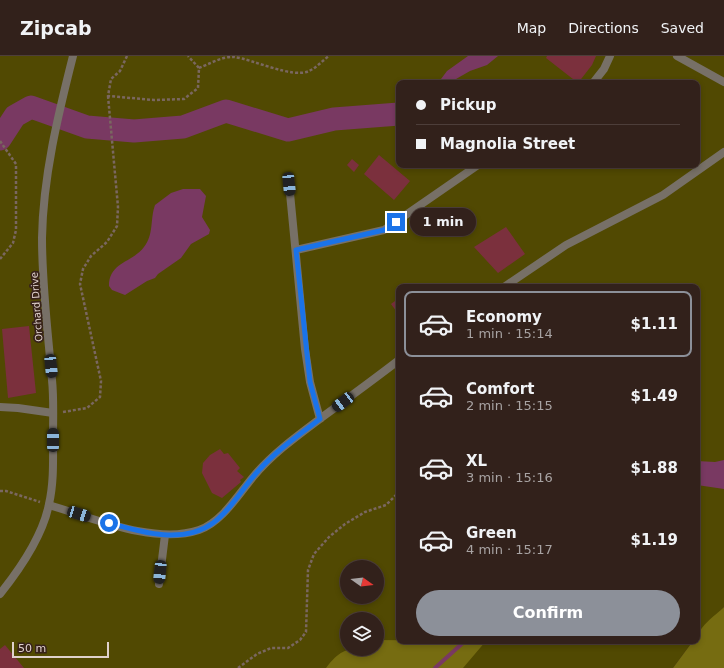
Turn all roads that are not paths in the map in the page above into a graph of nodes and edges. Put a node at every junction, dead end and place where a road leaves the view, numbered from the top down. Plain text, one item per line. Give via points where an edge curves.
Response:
1 (73, 56) edge
2 (610, 56) edge
3 (677, 56) edge
4 (595, 80) edge
5 (724, 82) edge
6 (724, 152) edge
7 (474, 168) edge
8 (289, 184) dead end
9 (296, 250) junction
10 (508, 284) edge
11 (396, 362) edge
12 (0, 407) edge
13 (53, 413) junction
14 (320, 419) junction
15 (49, 505) junction
16 (165, 535) junction
17 (159, 584) dead end
18 (0, 594) edge

1 - 13 street, Orchard Drive via 54,135 42,237 43,289
2 - 4 street
3 - 5 street
6 - 10 street via 663,195 566,244
7 - 9 street via 384,230
8 - 9 street
9 - 14 street via 310,382
11 - 14 street
12 - 13 street
13 - 15 street, Orchard Drive via 53,480
14 - 16 street via 288,442 259,469 213,523 200,530
15 - 16 street via 138,531
15 - 18 street, Orchard Drive via 32,548
16 - 17 street

